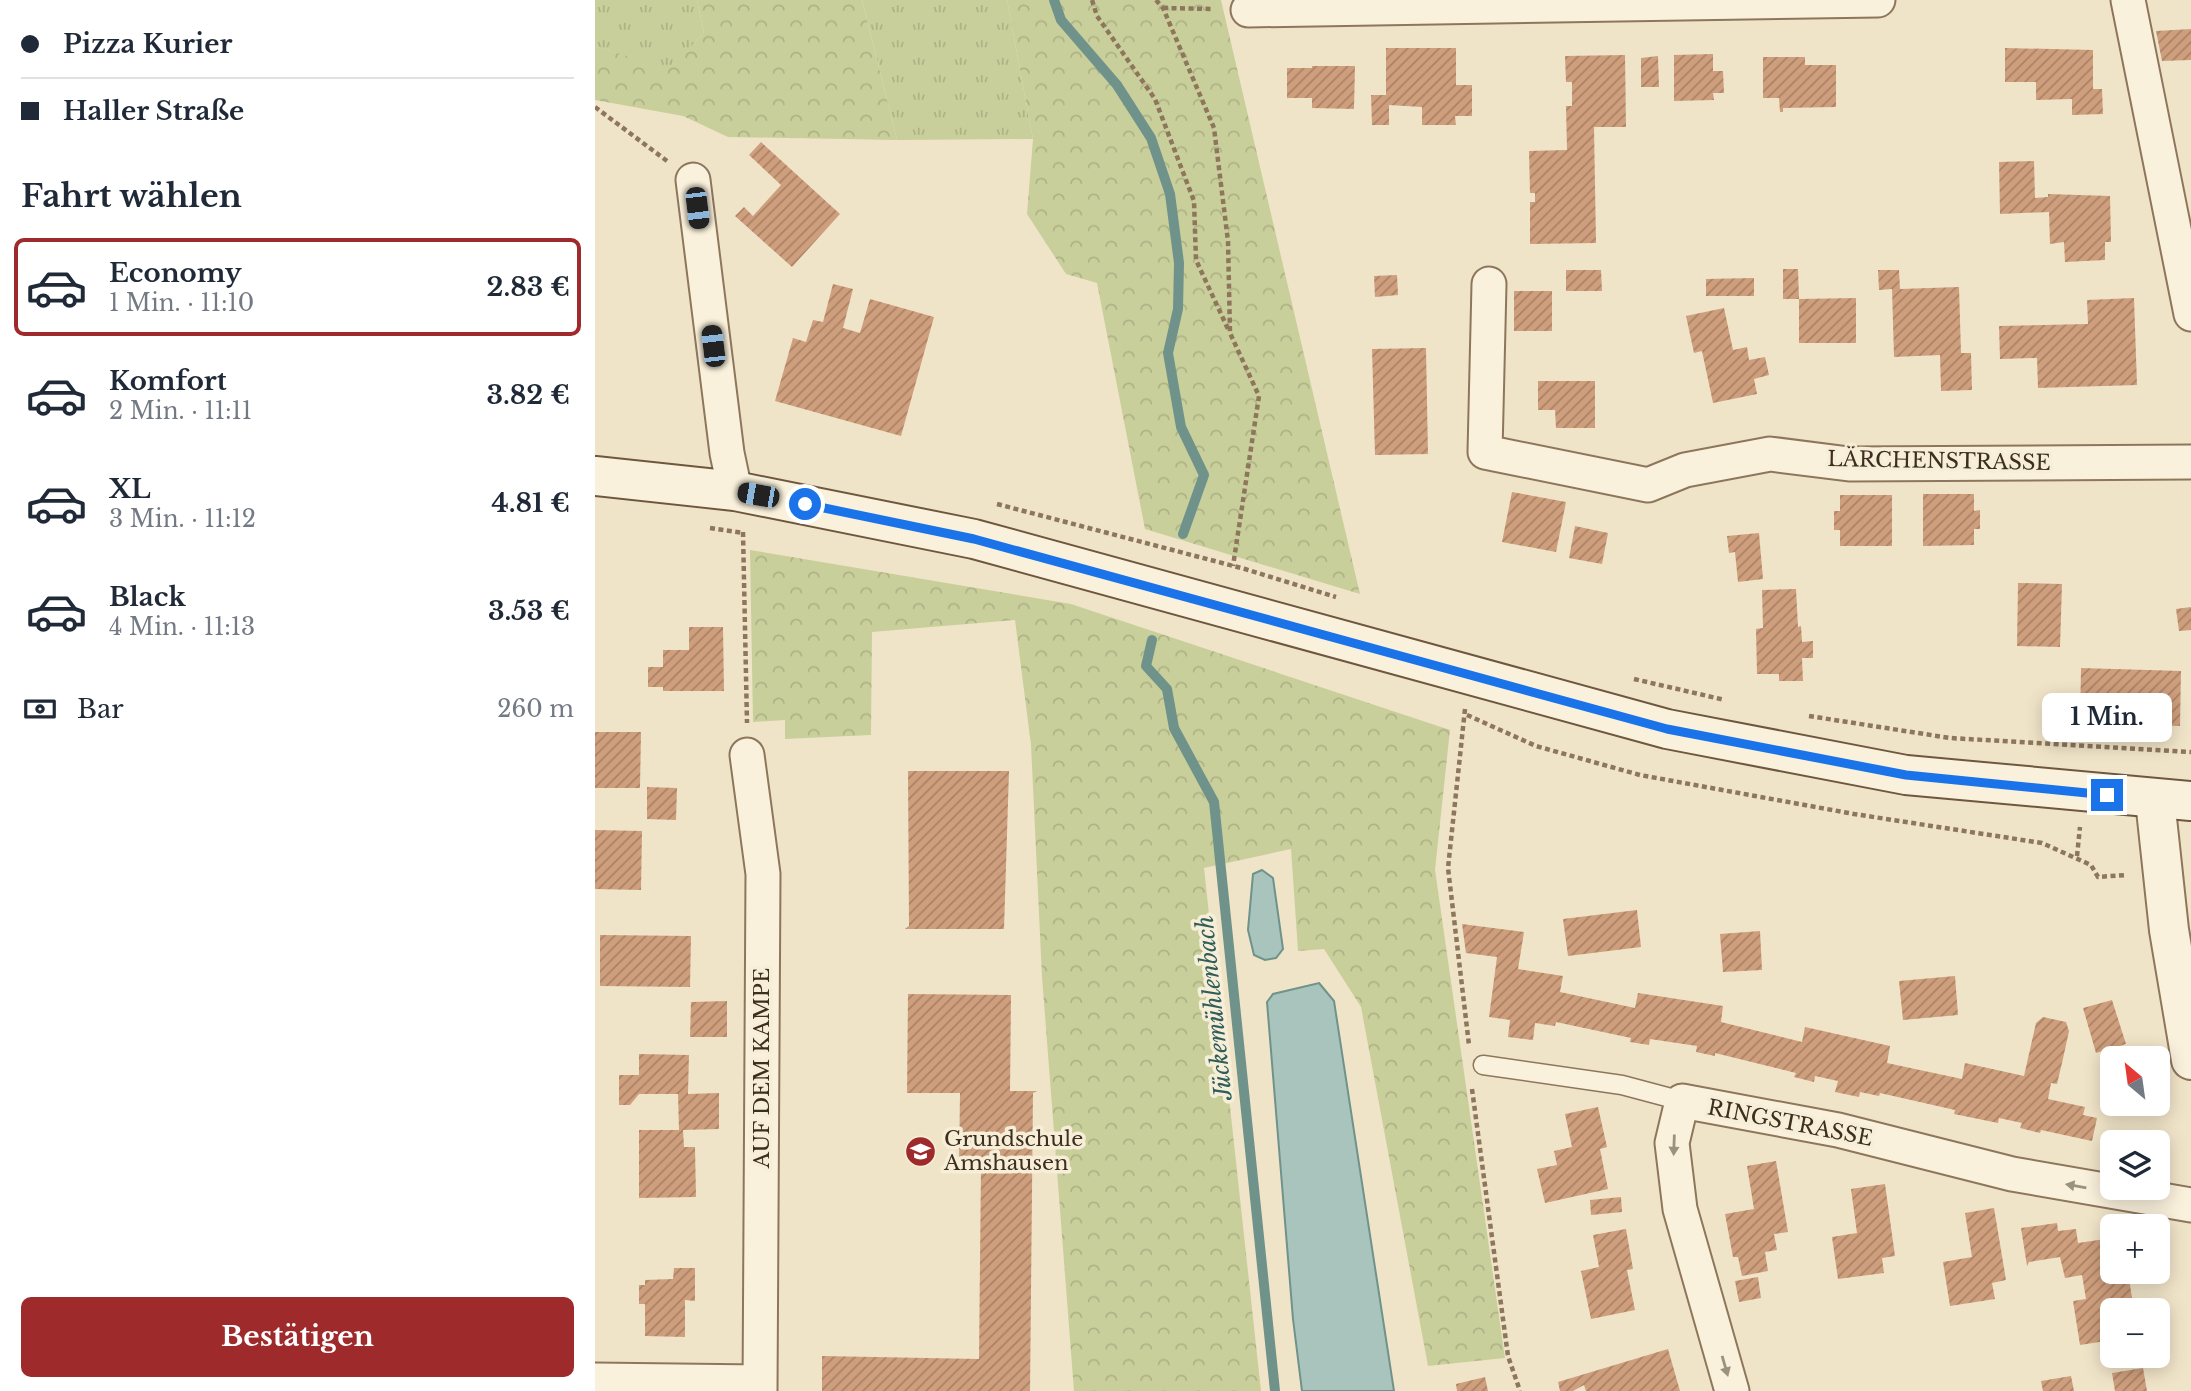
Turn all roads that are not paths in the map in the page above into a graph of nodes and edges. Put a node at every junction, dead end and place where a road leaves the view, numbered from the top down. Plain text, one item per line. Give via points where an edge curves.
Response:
1 (1878, 0) edge
2 (2128, 0) edge
3 (1248, 10) road end
4 (693, 180) road end
5 (2187, 267) edge
6 (1489, 284) dead end
7 (2191, 314) edge
8 (2191, 462) edge
9 (595, 476) edge
10 (735, 491) junction
11 (747, 755) road end
12 (2173, 801) edge
13 (2191, 1060) edge
14 (1477, 1065) road end
15 (1682, 1101) junction
16 (2191, 1205) edge
17 (595, 1380) edge
18 (760, 1387) edge
19 (1732, 1391) edge

1 - 3 street
2 - 5 street
4 - 10 street via 726,453
5 - 7 street
6 - 8 street, LÄRCHENSTRASSE via 1485,452 1649,485 1685,470 1770,454 1849,464
9 - 10 main road
10 - 12 main road via 974,539 1667,729 1906,775
11 - 18 street, AUF DEM KAMPE via 763,874
12 - 13 main road via 2169,930
14 - 15 lane via 1622,1085
16 -> 15 street, RINGSTRASSE via 2012,1174 1838,1130
15 -> 19 street, RINGSTRASSE via 1672,1143 1680,1209
17 - 18 street, AUF DEM KAMPE

